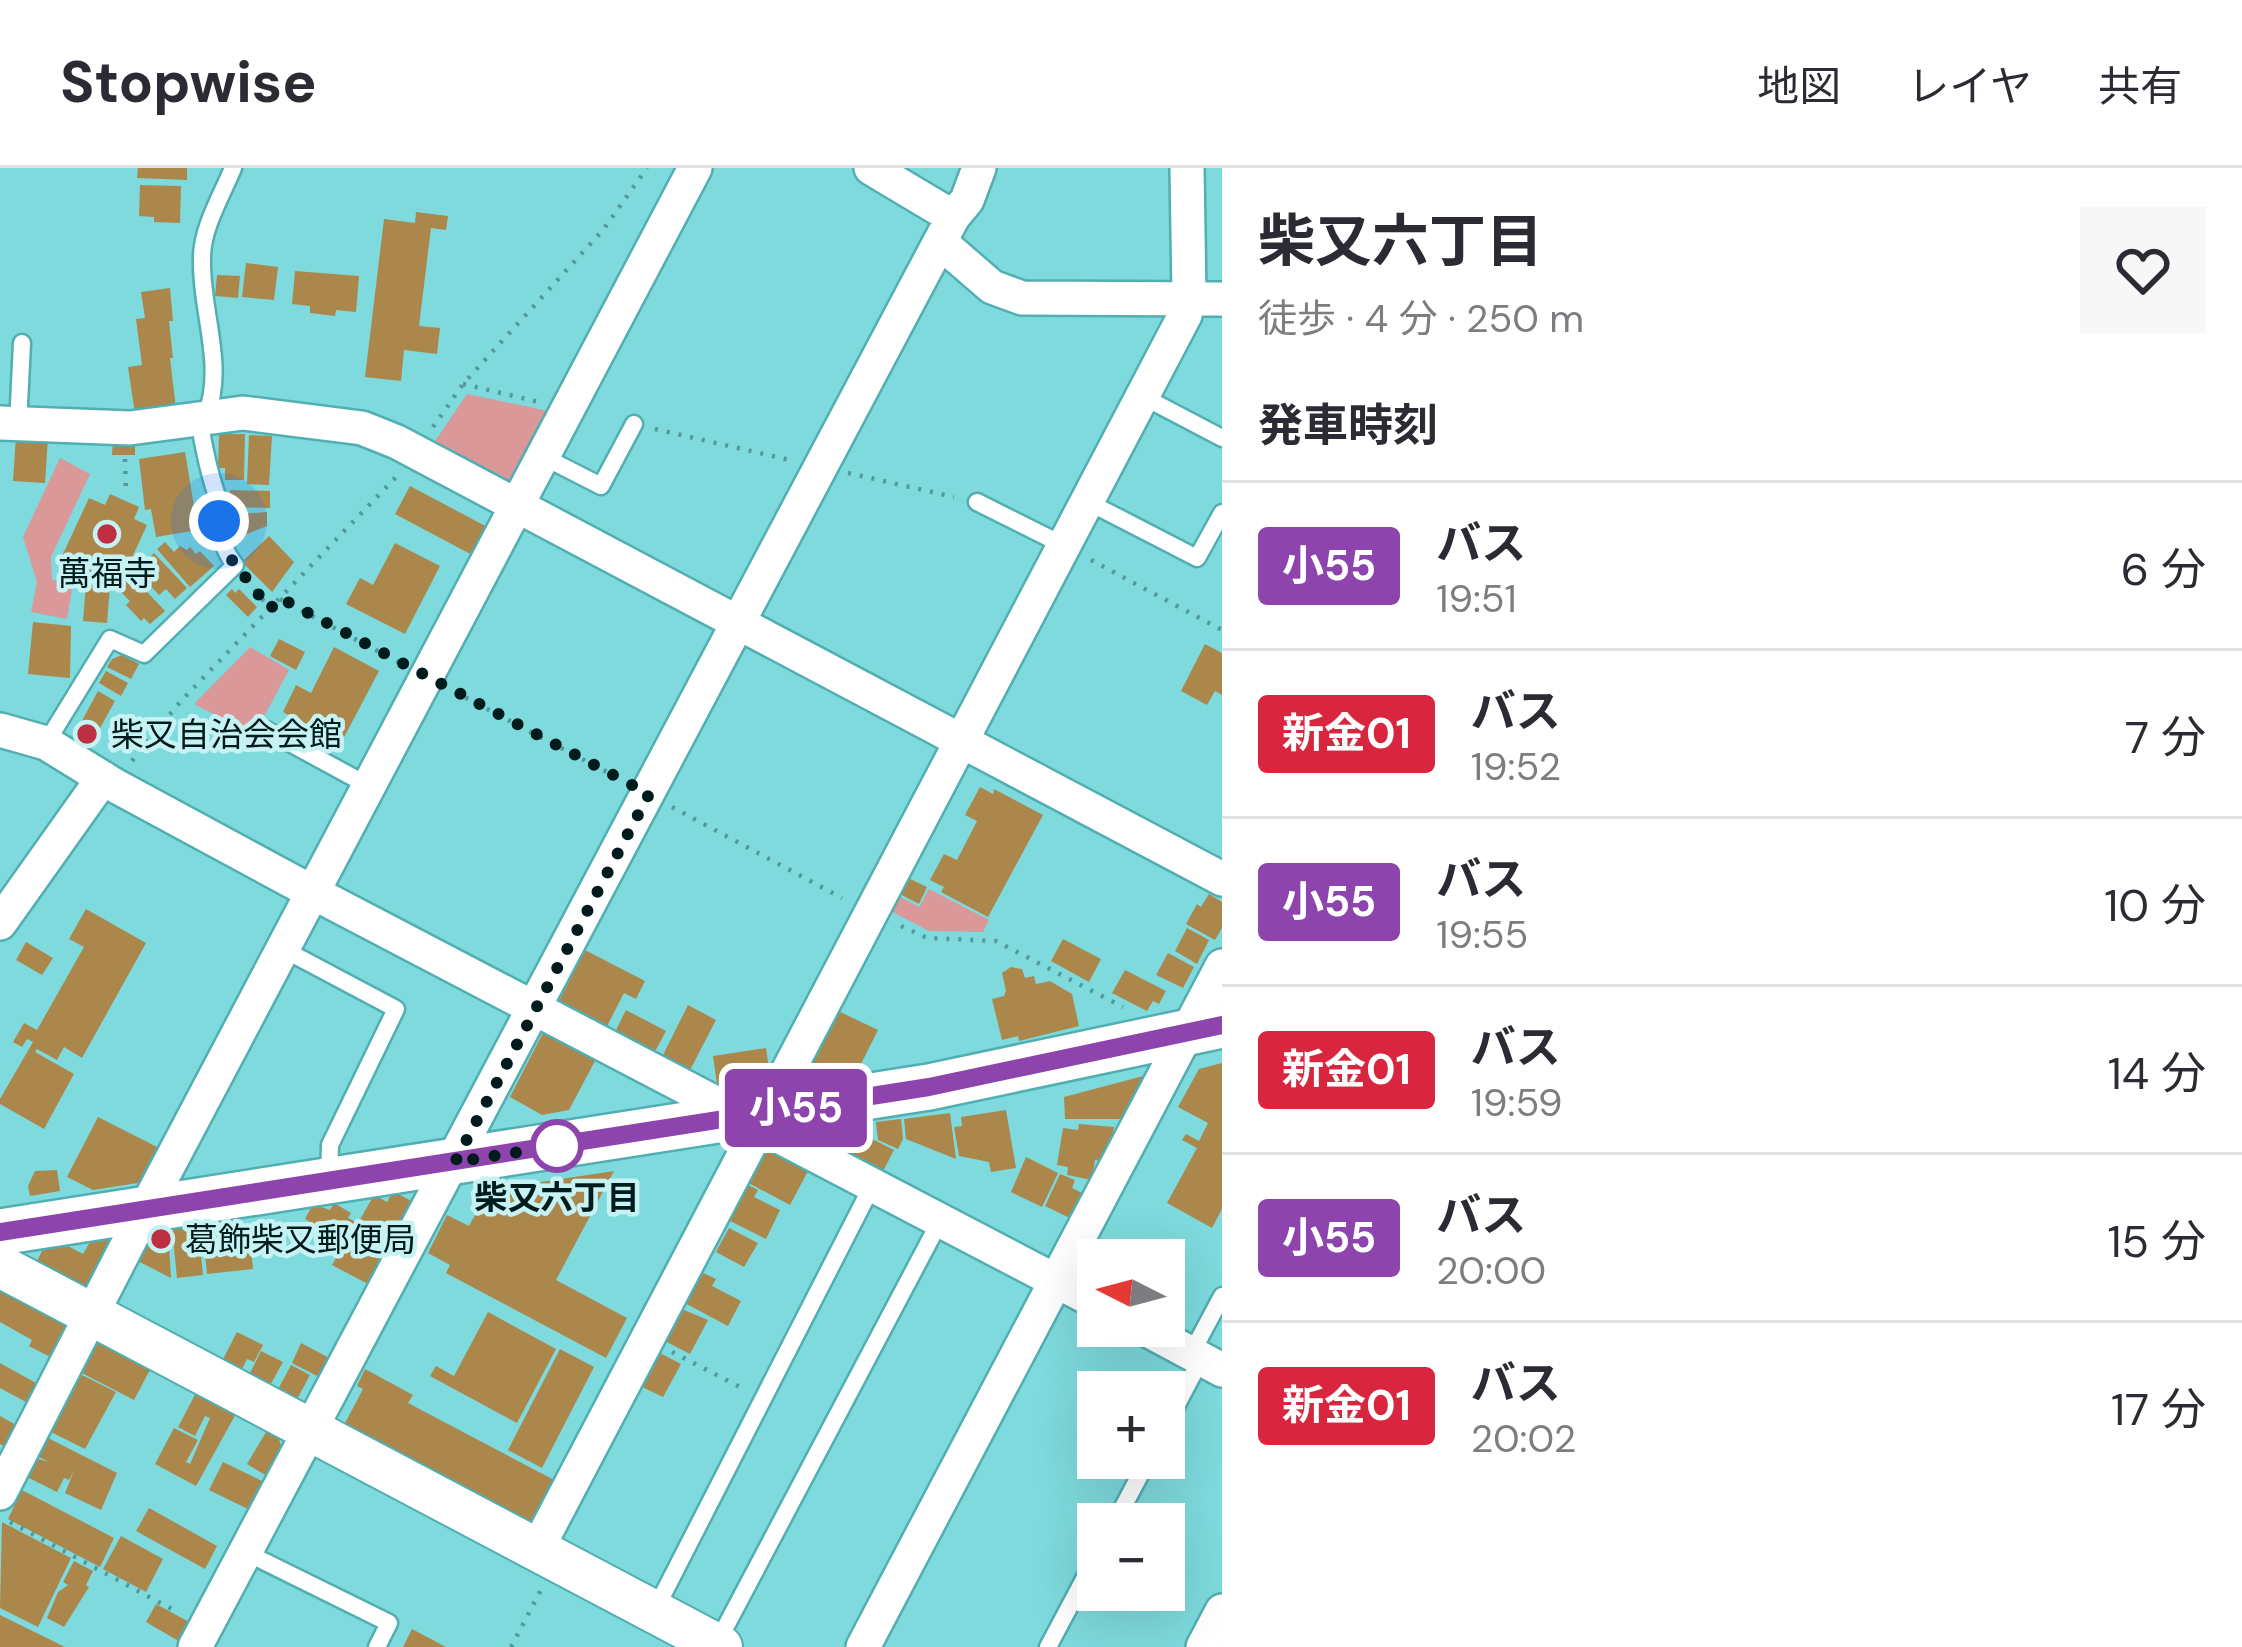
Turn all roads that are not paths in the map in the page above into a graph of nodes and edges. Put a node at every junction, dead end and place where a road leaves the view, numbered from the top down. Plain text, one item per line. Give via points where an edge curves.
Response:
1 (233, 168) edge
2 (695, 168) edge
3 (871, 168) edge
4 (979, 168) edge
5 (1187, 168) edge
6 (947, 229) junction
7 (1205, 297) edge
8 (22, 343) dead end
9 (1142, 396) junction
10 (202, 418) junction
11 (9, 423) edge
12 (634, 424) road end
13 (1222, 438) edge
14 (544, 457) junction
15 (976, 502) road end
16 (1088, 502) junction
17 (518, 508) junction
18 (1222, 513) edge
19 (1065, 546) junction
20 (738, 625) junction
21 (0, 730) edge
22 (266, 730) dead end
23 (46, 742) junction
24 (962, 744) junction
25 (109, 781) junction
26 (369, 785) junction
27 (1222, 879) edge
28 (312, 892) junction
29 (0, 923) edge
30 (283, 949) junction
31 (1222, 966) edge
32 (536, 1009) junction
33 (1204, 1029) edge
34 (755, 1118) junction
35 (455, 1162) junction
36 (329, 1181) junction
37 (872, 1186) junction
38 (145, 1210) junction
39 (940, 1221) junction
40 (0, 1232) edge
41 (0, 1267) edge
42 (1057, 1282) junction
43 (1077, 1293) edge
44 (1222, 1296) edge
45 (90, 1314) junction
46 (1205, 1361) edge
47 (1185, 1394) edge
48 (313, 1430) junction
49 (0, 1493) edge
50 (247, 1553) junction
51 (547, 1554) junction
52 (1077, 1592) edge
53 (654, 1611) junction
54 (1222, 1611) edge
55 (200, 1637) edge
56 (719, 1646) edge
57 (377, 1647) edge
58 (863, 1647) edge
59 (1048, 1647) edge
60 (1203, 1647) edge

1 - 10 lane via 201,254 214,356 214,397
2 - 14 street
3 - 6 street
4 - 6 street
5 - 7 street
6 - 7 street via 992,287 1022,298
6 - 20 street
7 - 9 street via 1185,315
8 - 11 lane
9 - 13 lane
9 - 16 street
10 - 11 street via 130,428
10 - 17 street via 243,413 348,426
10 - 23 lane via 221,546 235,565 144,653 110,639
12 - 14 lane via 601,486
14 - 17 street
15 - 19 lane
16 - 18 lane via 1197,558
16 - 19 street
17 - 20 street
17 - 26 street
19 - 24 street
20 - 24 street
20 - 32 street
21 - 23 street
22 - 26 lane
23 - 25 street
24 - 27 street
24 - 34 street
25 - 28 street
25 - 29 street
26 - 28 street
28 - 30 street
28 - 32 street
30 - 36 lane via 396,1009 330,1144
30 - 38 street
31 - 33 street
32 - 34 street
32 - 35 street
33 - 34 main road
33 - 42 street
34 - 35 main road
34 - 37 street
34 - 51 street
35 - 36 main road
35 - 48 street
36 - 38 main road
37 - 39 street
37 - 53 lane
38 - 40 main road
38 - 45 street
39 - 42 street
39 - 56 lane
41 - 45 street
42 - 43 street
42 - 58 street
44 - 46 lane
45 - 48 street
45 - 49 street
46 - 47 lane
48 - 50 street
48 - 51 street
50 - 55 street
50 - 57 lane via 389,1623
51 - 53 street
52 - 59 lane
53 - 56 street
54 - 60 street

